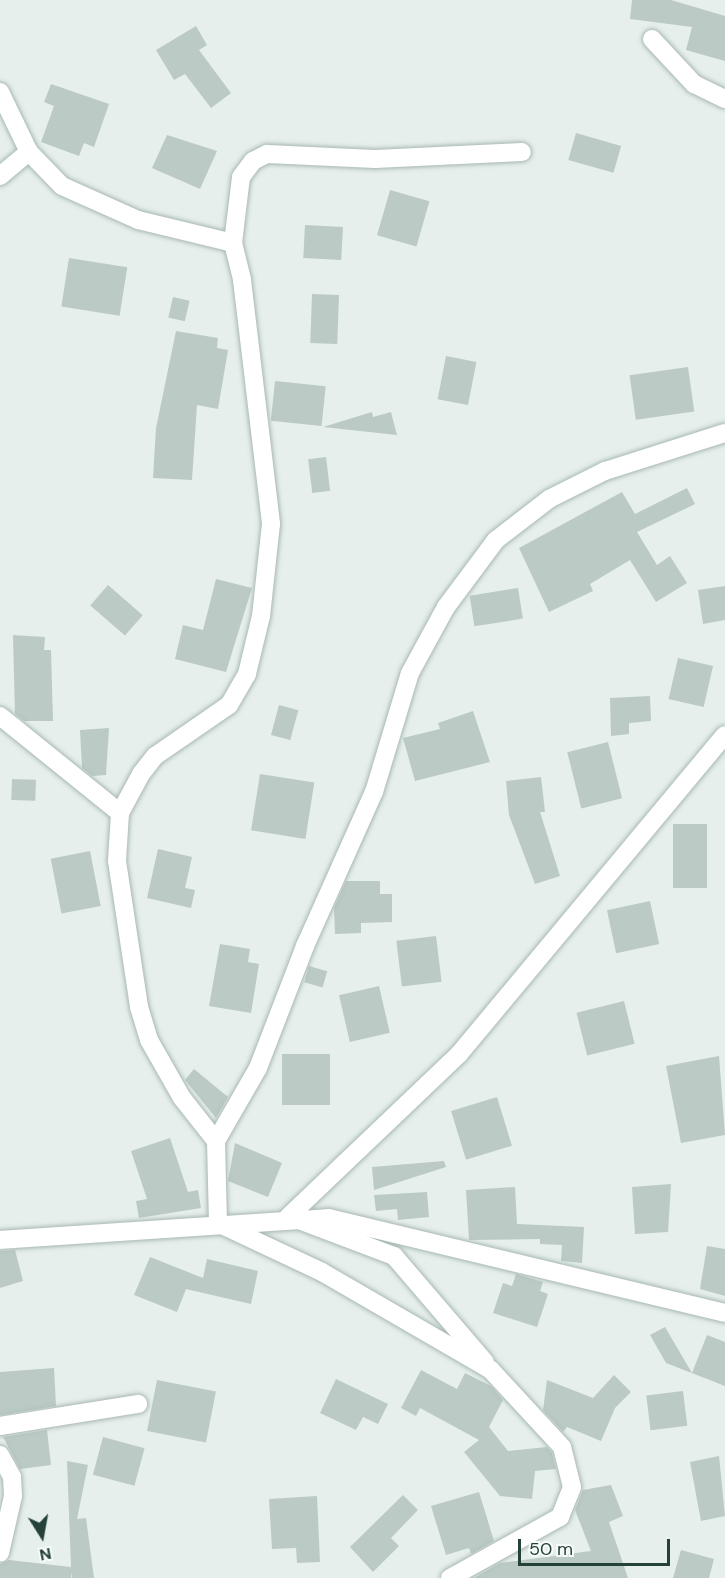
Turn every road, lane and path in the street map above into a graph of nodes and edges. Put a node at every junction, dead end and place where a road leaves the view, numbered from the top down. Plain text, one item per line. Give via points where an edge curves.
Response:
1 (652, 39) dead end
2 (0, 92) edge
3 (725, 99) edge
4 (29, 152) junction
5 (522, 152) dead end
6 (0, 176) edge
7 (233, 243) junction
8 (725, 434) edge
9 (0, 716) edge
10 (725, 735) edge
11 (120, 813) junction
12 (216, 1141) junction
13 (288, 1217) junction
14 (218, 1223) junction
15 (0, 1240) edge
16 (725, 1313) edge
17 (491, 1370) junction
18 (138, 1404) dead end
19 (0, 1426) edge
20 (0, 1455) edge
21 (0, 1553) edge
22 (450, 1578) edge

1 - 3 street via 694,84
2 - 4 street
4 - 6 street
4 - 7 street via 62,186 101,206 163,228
5 - 7 street via 365,159 267,154 253,161 241,177
7 - 11 street via 272,524 261,616 247,674 229,705 154,756
8 - 12 street via 605,471 549,499 496,540 446,607 410,673 374,792 309,937 258,1068
9 - 11 street
10 - 13 street via 459,1054
11 - 12 street via 120,899 144,1026 182,1098
12 - 14 street
13 - 14 street
13 - 16 street via 354,1222
13 - 17 street via 359,1239 394,1256
14 - 15 street
14 - 17 street via 322,1272
17 - 22 street via 562,1447 572,1487 560,1517
18 - 19 street
20 - 21 street via 12,1477 13,1496

